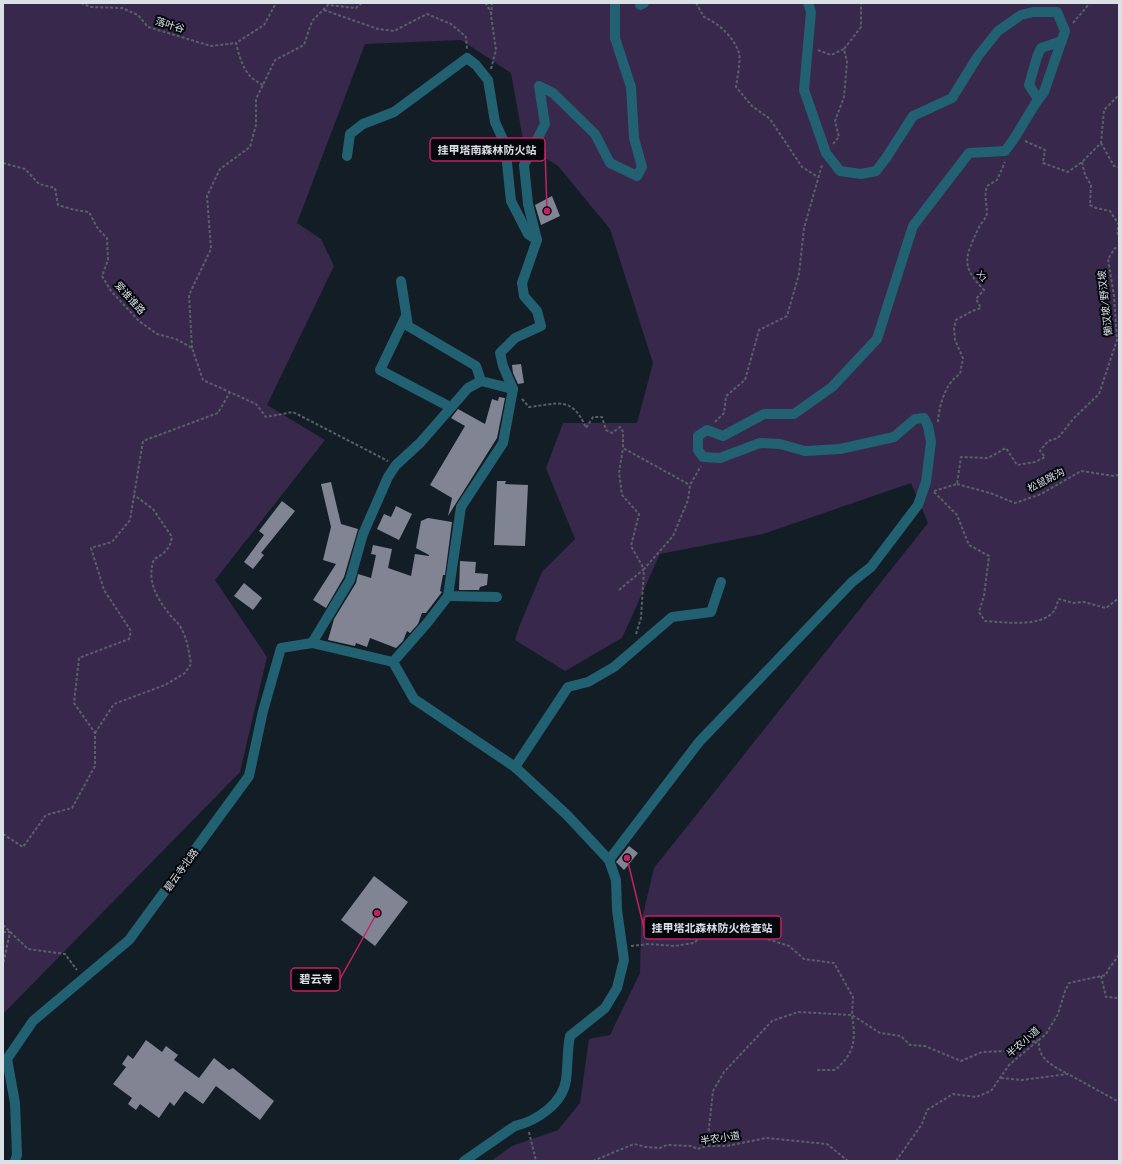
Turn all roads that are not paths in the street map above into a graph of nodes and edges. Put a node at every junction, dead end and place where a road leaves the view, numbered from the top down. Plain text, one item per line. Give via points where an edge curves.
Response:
1 (615, 3) edge
2 (640, 3) edge
3 (644, 3) edge
4 (808, 3) edge
5 (1062, 41) junction
6 (1038, 99) junction
7 (347, 156) dead end
8 (537, 240) junction
9 (401, 281) dead end
10 (405, 318) junction
11 (481, 381) junction
12 (513, 389) junction
13 (450, 407) junction
14 (721, 582) dead end
15 (448, 596) junction
16 (497, 597) dead end
17 (312, 643) junction
18 (392, 662) junction
19 (515, 767) junction
20 (609, 860) junction
21 (15, 1161) edge
22 (464, 1161) edge

1 - 8 street via 615,38 631,87 634,138 642,167 637,176 610,163 595,134 553,93 538,86 546,124 524,165 528,204
2 - 3 street
4 - 5 street via 811,12 804,90 826,153 840,171 861,174 876,171 913,116 952,98 978,56 998,31 1021,15 1057,12 1065,31
5 - 6 street via 1044,92
5 - 6 street via 1041,48 1029,85
6 - 20 street via 1017,137 1005,151 969,153 913,226 877,339 832,387 794,414 764,414 723,436 707,430 698,436 698,450 703,457 720,458 760,443 780,444 805,451 840,449 894,437 915,419 924,418 931,442 926,482 918,505 871,567 852,582 699,742
7 - 8 street via 350,134 363,124 394,112 467,58 488,80 495,122 505,144 511,200 528,234
8 - 12 street via 522,284 524,296 537,312 541,326 515,338 500,353
9 - 10 street
10 - 11 street via 408,326 476,366
10 - 13 street via 380,370
11 - 12 street
11 - 13 street via 468,388
12 - 15 street via 503,443 461,507
13 - 17 street via 388,477 362,534 350,580
14 - 19 street via 711,612 672,617 614,666 588,682 568,687
15 - 16 street
15 - 18 street
17 - 18 street, 碧云寺北路
17 - 21 street, 碧云寺北路 via 281,648 263,711 249,776 129,940 33,1021 7,1059 15,1103 18,1154
18 - 19 street via 414,699
19 - 20 street via 567,815
20 - 22 street via 616,880 624,960 618,988 606,1008 570,1036 566,1082 557,1101 541,1114 515,1126

